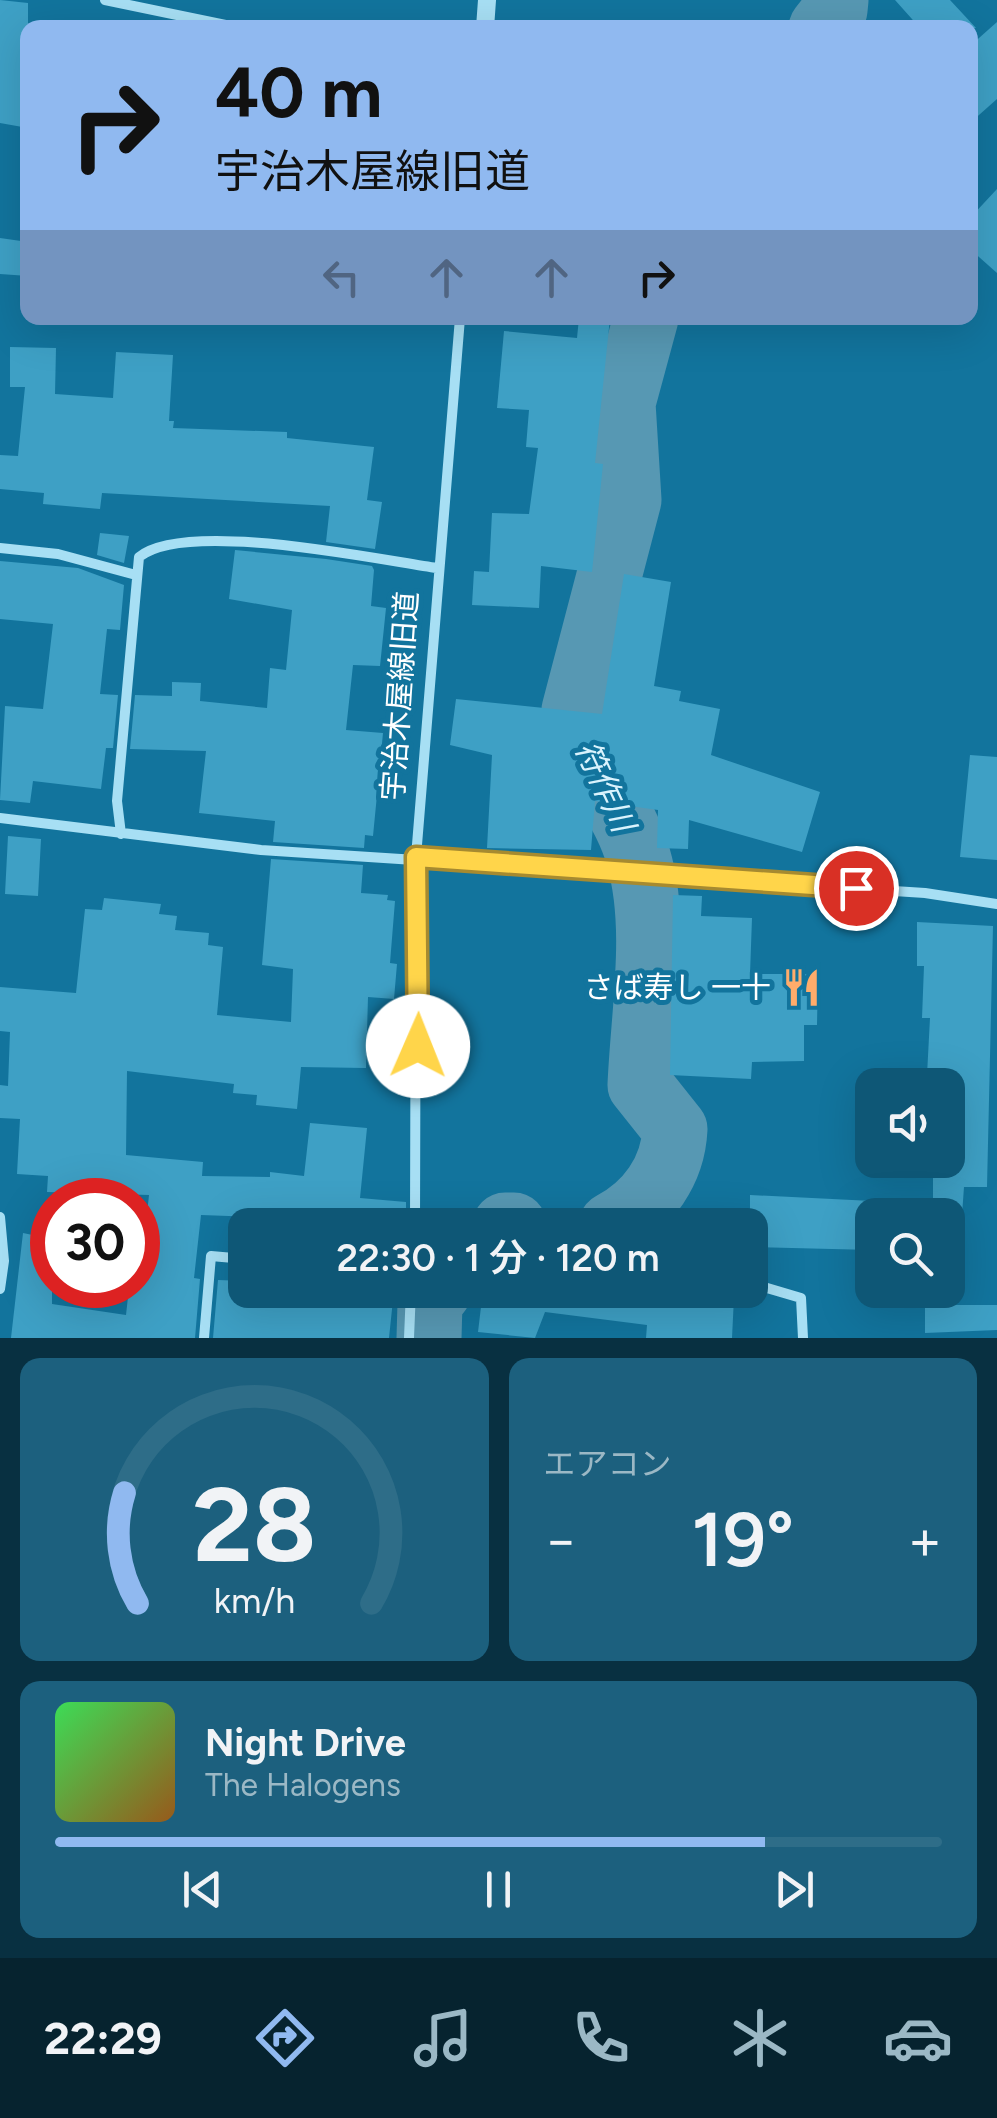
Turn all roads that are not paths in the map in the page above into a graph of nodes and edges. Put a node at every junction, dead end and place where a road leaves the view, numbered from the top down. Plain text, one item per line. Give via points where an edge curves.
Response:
1 (105, 0) edge
2 (201, 20) edge
3 (459, 325) edge
4 (0, 548) edge
5 (438, 568) junction
6 (136, 574) junction
7 (0, 818) edge
8 (121, 834) junction
9 (416, 857) junction
10 (997, 904) edge
11 (415, 1208) edge
12 (0, 1217) edge
13 (228, 1258) edge
14 (0, 1289) edge
15 (768, 1289) edge
16 (410, 1308) edge
17 (204, 1338) edge
18 (409, 1338) edge
19 (803, 1338) edge

1 - 2 street
3 - 5 street, 宇治木屋線旧道
4 - 6 street
5 - 6 street via 245,540 154,544 138,557
5 - 9 street, 宇治木屋線旧道
6 - 8 street via 117,802
7 - 8 street
8 - 9 street via 260,850
9 - 10 street via 925,893
9 - 11 street, 宇治木屋線旧道
12 - 14 street
13 - 17 street via 210,1256
15 - 19 street via 801,1298
16 - 18 street

